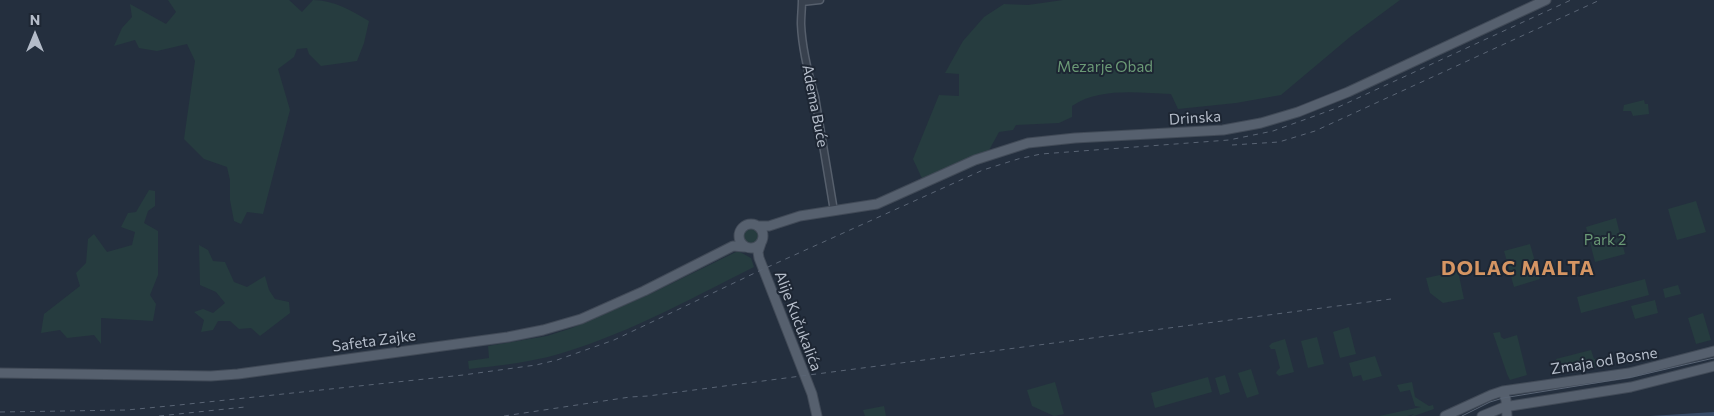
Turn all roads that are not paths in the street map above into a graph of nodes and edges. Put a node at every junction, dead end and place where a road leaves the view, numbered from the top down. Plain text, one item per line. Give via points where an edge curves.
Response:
1 (820, 0) edge
2 (1546, 0) edge
3 (802, 1) edge
4 (834, 212) junction
5 (758, 226) junction
6 (769, 226) junction
7 (739, 236) junction
8 (762, 240) junction
9 (733, 246) junction
10 (746, 247) junction
11 (759, 258) junction
12 (1714, 351) edge
13 (1714, 366) edge
14 (0, 373) edge
15 (1500, 392) junction
16 (812, 394) junction
17 (1505, 410) edge
18 (817, 416) edge
19 (823, 416) edge
20 (1445, 416) edge
21 (1482, 416) edge

1 - 3 street
2 - 4 main road, Drinska via 1298,112 1223,130 1028,143 975,160 882,202
3 - 4 street, Adema Buće via 803,48 815,97
4 - 6 main road via 800,216
5 - 6 main road
5 - 7 main road via 745,226
5 - 8 main road
6 - 8 main road
7 - 9 main road
7 - 10 main road
8 - 10 main road via 755,248
8 - 11 main road, Alije Kučukalića
9 - 10 main road, Safeta Zajke
9 - 14 main road, Safeta Zajke via 581,319 508,337 211,376
10 - 11 main road, Alije Kučukalića
11 - 16 main road, Alije Kučukalića
12 - 15 main road, Zmaja od Bosne via 1628,373
13 - 17 main road, Zmaja od Bosne via 1631,387
15 - 17 main road
15 - 20 main road, Zmaja od Bosne
16 - 18 main road, Alije Kučukalića
16 - 19 main road, Alije Kučukalića via 817,398
17 - 21 main road, Zmaja od Bosne

